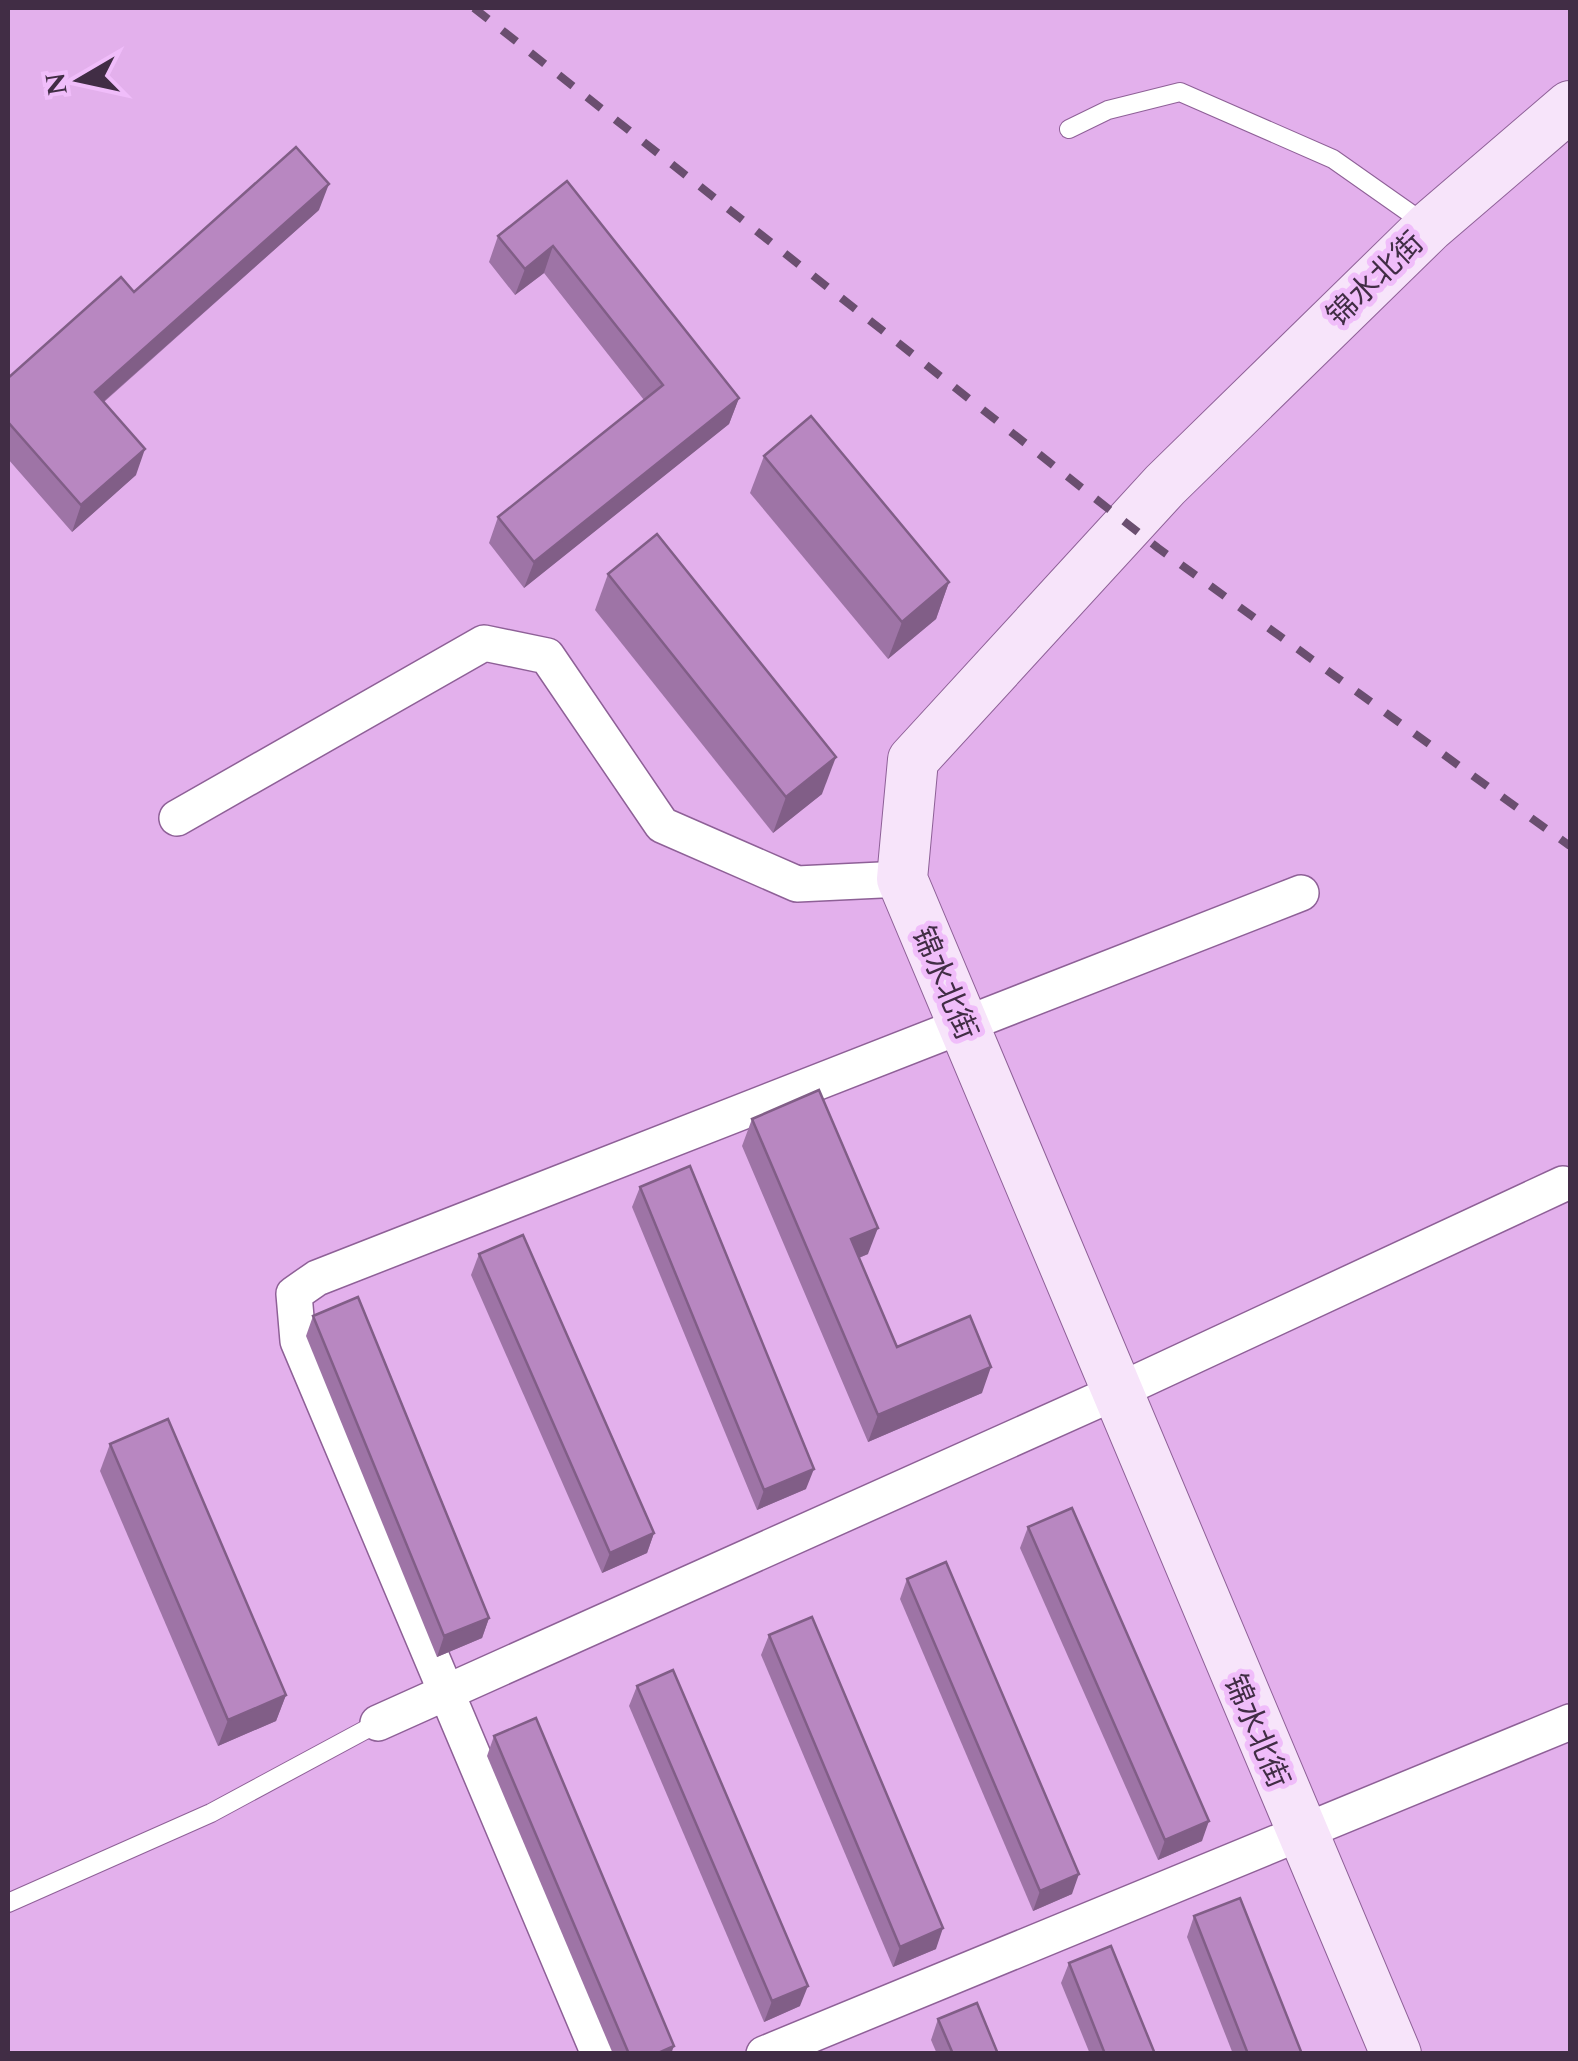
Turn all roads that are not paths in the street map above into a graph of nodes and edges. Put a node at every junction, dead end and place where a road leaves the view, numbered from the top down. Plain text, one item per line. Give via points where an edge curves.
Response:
1 (1570, 106) edge
2 (1069, 129) dead end
3 (1429, 226) junction
4 (177, 818) dead end
5 (902, 879) junction
6 (1300, 894) dead end
7 (963, 1026) junction
8 (1564, 1184) dead end
9 (1116, 1392) junction
10 (446, 1692) junction
11 (1570, 1722) edge
12 (378, 1723) joint
13 (1301, 1836) junction
14 (8, 1903) edge
15 (598, 2054) edge
16 (764, 2054) edge
17 (1396, 2054) edge

1 - 3 main road, 锦水北街
2 - 3 lane via 1108,110 1180,92 1333,159
3 - 5 main road, 锦水北街 via 1165,485 914,760
4 - 5 street via 484,643 548,656 662,826 797,884
5 - 7 main road, 锦水北街
6 - 7 street
7 - 9 main road, 锦水北街
7 - 10 street via 317,1278 294,1294 298,1341
8 - 9 street
9 - 10 street
9 - 13 main road, 锦水北街
10 - 12 street
10 - 15 street
11 - 13 street
12 - 14 lane via 211,1813
13 - 16 street
13 - 17 main road, 锦水北街

